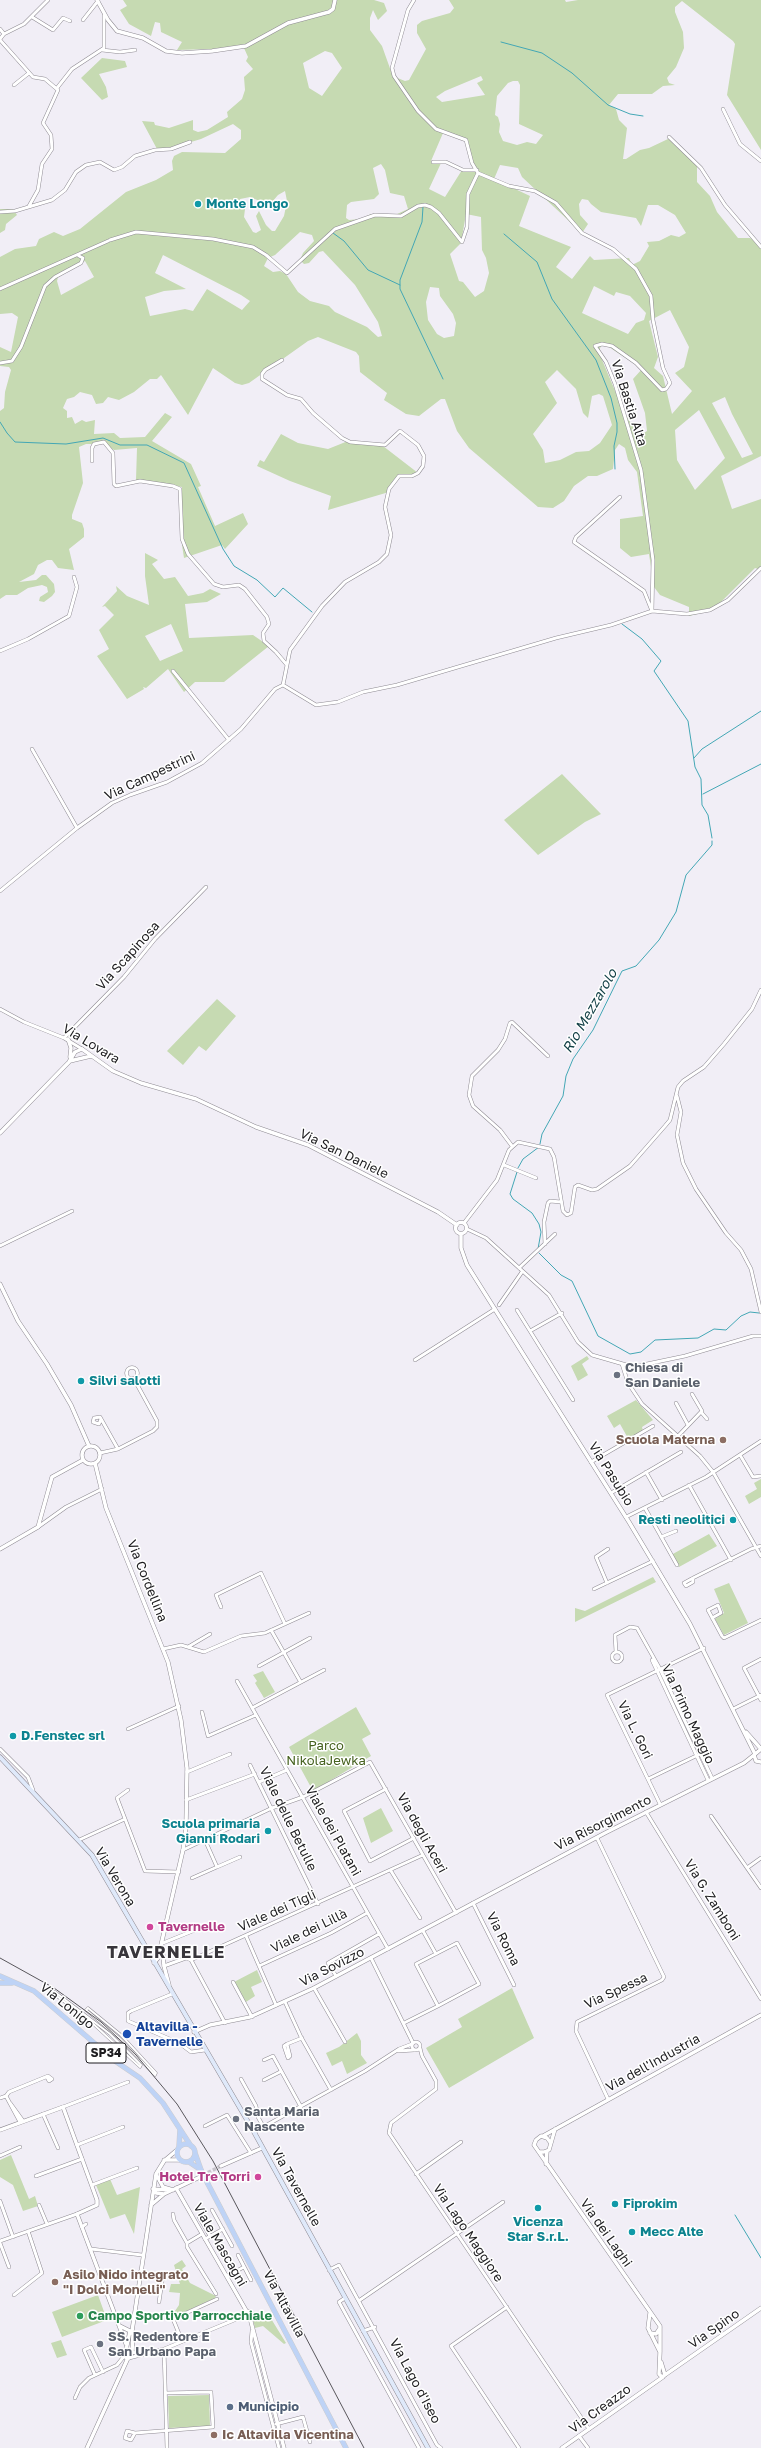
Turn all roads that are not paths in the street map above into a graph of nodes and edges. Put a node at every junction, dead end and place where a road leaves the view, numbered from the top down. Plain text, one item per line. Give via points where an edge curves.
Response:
1 (48, 0) edge
2 (335, 0) edge
3 (414, 0) edge
4 (98, 1) edge
5 (104, 13) junction
6 (32, 17) junction
7 (83, 20) dead end
8 (70, 21) dead end
9 (0, 29) edge
10 (4, 34) junction
11 (0, 39) edge
12 (102, 50) junction
13 (135, 50) dead end
14 (29, 73) junction
15 (14, 85) dead end
16 (57, 88) junction
17 (723, 109) dead end
18 (669, 137) dead end
19 (190, 142) dead end
20 (761, 161) edge
21 (433, 162) dead end
22 (478, 171) junction
23 (28, 206) junction
24 (0, 212) edge
25 (761, 247) edge
26 (79, 256) junction
27 (0, 289) edge
28 (282, 360) dead end
29 (0, 363) edge
30 (92, 461) dead end
31 (620, 498) dead end
32 (761, 568) edge
33 (74, 577) dead end
34 (652, 611) junction
35 (0, 651) edge
36 (287, 665) junction
37 (173, 671) dead end
38 (283, 685) junction
39 (229, 740) junction
40 (32, 749) dead end
41 (77, 828) junction
42 (206, 887) dead end
43 (0, 892) edge
44 (761, 990) edge
45 (0, 1009) edge
46 (66, 1038) junction
47 (82, 1049) junction
48 (91, 1056) junction
49 (548, 1056) dead end
50 (79, 1058) junction
51 (69, 1062) junction
52 (173, 1092) joint
53 (677, 1094) junction
54 (0, 1133) edge
55 (512, 1146) junction
56 (504, 1165) junction
57 (536, 1178) dead end
58 (561, 1202) junction
59 (72, 1211) dead end
60 (464, 1223) junction
61 (457, 1225) junction
62 (467, 1229) junction
63 (461, 1234) junction
64 (555, 1234) dead end
65 (545, 1244) junction
66 (0, 1246) edge
67 (519, 1268) junction
68 (522, 1272) junction
69 (0, 1284) edge
70 (499, 1305) dead end
71 (495, 1309) junction
72 (517, 1310) dead end
73 (761, 1312) edge
74 (562, 1313) junction
75 (530, 1331) junction
76 (761, 1336) edge
77 (415, 1360) dead end
78 (622, 1364) junction
79 (134, 1379) dead end
80 (692, 1394) dead end
81 (573, 1400) dead end
82 (676, 1404) dead end
83 (702, 1411) junction
84 (101, 1419) dead end
85 (707, 1419) dead end
86 (688, 1425) junction
87 (653, 1426) dead end
88 (678, 1436) junction
89 (761, 1441) edge
90 (89, 1446) junction
91 (118, 1449) junction
92 (681, 1452) dead end
93 (100, 1453) junction
94 (740, 1455) junction
95 (83, 1460) junction
96 (591, 1462) junction
97 (95, 1463) junction
98 (646, 1472) junction
99 (712, 1472) junction
100 (761, 1476) edge
101 (689, 1485) junction
102 (102, 1488) junction
103 (611, 1493) junction
104 (662, 1500) junction
105 (645, 1508) junction
106 (626, 1517) junction
107 (38, 1527) junction
108 (676, 1531) dead end
109 (661, 1537) junction
110 (761, 1546) edge
111 (756, 1547) junction
112 (0, 1549) edge
113 (608, 1549) dead end
114 (761, 1556) edge
115 (731, 1560) junction
116 (652, 1561) junction
117 (677, 1565) dead end
118 (693, 1578) dead end
119 (607, 1583) junction
120 (594, 1589) dead end
121 (221, 1607) dead end
122 (309, 1613) dead end
123 (712, 1618) junction
124 (761, 1620) edge
125 (285, 1624) junction
126 (271, 1630) junction
127 (210, 1634) dead end
128 (310, 1638) dead end
129 (188, 1647) junction
130 (704, 1648) junction
131 (163, 1650) junction
132 (284, 1652) junction
133 (616, 1652) dead end
134 (651, 1656) junction
135 (761, 1659) edge
136 (259, 1666) dead end
137 (660, 1669) junction
138 (324, 1670) dead end
139 (656, 1671) junction
140 (237, 1681) dead end
141 (300, 1681) junction
142 (760, 1696) edge
143 (761, 1700) edge
144 (676, 1704) junction
145 (672, 1705) junction
146 (178, 1706) junction
147 (252, 1708) junction
148 (734, 1709) junction
149 (202, 1712) dead end
150 (256, 1715) junction
151 (743, 1728) junction
152 (128, 1729) dead end
153 (0, 1749) edge
154 (761, 1749) edge
155 (230, 1754) dead end
156 (700, 1754) junction
157 (755, 1754) junction
158 (696, 1755) junction
159 (0, 1757) edge
160 (744, 1763) junction
161 (759, 1763) edge
162 (250, 1765) dead end
163 (288, 1770) junction
164 (187, 1772) junction
165 (255, 1774) junction
166 (648, 1779) junction
167 (710, 1779) junction
168 (259, 1782) junction
169 (386, 1789) junction
170 (33, 1790) junction
171 (128, 1790) dead end
172 (303, 1797) junction
173 (186, 1800) junction
174 (660, 1804) junction
175 (272, 1808) junction
176 (646, 1812) junction
177 (711, 1816) dead end
178 (125, 1819) junction
179 (414, 1838) junction
180 (597, 1838) junction
181 (79, 1840) junction
182 (205, 1840) junction
183 (183, 1850) junction
184 (423, 1855) junction
185 (240, 1857) dead end
186 (761, 1858) edge
187 (217, 1867) junction
188 (746, 1868) junction
189 (391, 1871) junction
190 (179, 1872) junction
191 (192, 1878) dead end
192 (354, 1888) junction
193 (761, 1888) edge
194 (473, 1903) junction
195 (318, 1904) junction
196 (367, 1913) junction
197 (456, 1913) junction
198 (420, 1918) dead end
199 (210, 1924) dead end
200 (164, 1927) junction
201 (423, 1931) junction
202 (379, 1934) junction
203 (246, 1936) junction
204 (163, 1943) junction
205 (388, 1949) junction
206 (436, 1954) junction
207 (371, 1958) junction
208 (191, 1960) junction
209 (154, 1962) junction
210 (164, 1966) junction
211 (259, 1966) junction
212 (336, 1976) junction
213 (1, 1977) edge
214 (233, 1982) dead end
215 (0, 1983) edge
216 (23, 1986) junction
217 (514, 1986) dead end
218 (314, 1988) junction
219 (172, 1993) junction
220 (761, 1998) edge
221 (285, 2002) junction
222 (276, 2006) junction
223 (438, 2006) junction
224 (761, 2015) edge
225 (252, 2016) junction
226 (225, 2023) junction
227 (404, 2023) junction
228 (194, 2032) junction
229 (302, 2038) junction
230 (345, 2042) dead end
231 (414, 2043) junction
232 (287, 2044) dead end
233 (420, 2048) junction
234 (205, 2050) junction
235 (414, 2050) junction
236 (397, 2051) junction
237 (422, 2056) junction
238 (264, 2060) dead end
239 (141, 2065) joint
240 (280, 2072) junction
241 (156, 2073) joint
242 (47, 2078) dead end
243 (241, 2079) dead end
244 (264, 2080) dead end
245 (128, 2082) dead end
246 (331, 2090) junction
247 (6, 2096) junction
248 (0, 2098) edge
249 (608, 2099) junction
250 (63, 2107) junction
251 (301, 2107) junction
252 (43, 2114) junction
253 (22, 2122) junction
254 (205, 2126) dead end
255 (124, 2127) dead end
256 (264, 2128) junction
257 (555, 2128) junction
258 (180, 2129) junction
259 (0, 2130) edge
260 (254, 2132) junction
261 (543, 2136) junction
262 (461, 2142) dead end
263 (550, 2142) junction
264 (77, 2145) junction
265 (191, 2146) junction
266 (20, 2147) dead end
267 (58, 2148) dead end
268 (262, 2148) junction
269 (178, 2149) junction
270 (194, 2151) junction
271 (538, 2152) junction
272 (547, 2152) junction
273 (251, 2153) junction
274 (0, 2156) edge
275 (82, 2159) junction
276 (164, 2160) junction
277 (180, 2160) junction
278 (189, 2162) junction
279 (546, 2164) junction
280 (222, 2166) tunnel mouth
281 (137, 2168) dead end
282 (201, 2170) junction
283 (156, 2174) junction
284 (416, 2174) junction
285 (36, 2176) dead end
286 (200, 2177) tunnel mouth
287 (92, 2185) junction
288 (153, 2189) junction
289 (174, 2189) junction
290 (164, 2194) junction
291 (0, 2201) edge
292 (503, 2202) dead end
293 (39, 2205) dead end
294 (150, 2206) junction
295 (212, 2210) dead end
296 (77, 2214) junction
297 (173, 2214) dead end
298 (199, 2217) dead end
299 (46, 2224) junction
300 (86, 2224) dead end
301 (82, 2228) junction
302 (223, 2229) junction
303 (28, 2231) junction
304 (456, 2232) junction
305 (202, 2234) junction
306 (210, 2236) junction
307 (13, 2237) junction
308 (205, 2239) junction
309 (0, 2242) edge
310 (187, 2243) junction
311 (232, 2246) dead end
312 (91, 2249) junction
313 (142, 2255) junction
314 (238, 2255) dead end
315 (244, 2266) junction
316 (9, 2267) dead end
317 (329, 2270) junction
318 (140, 2272) junction
319 (227, 2276) junction
320 (251, 2280) dead end
321 (216, 2294) dead end
322 (14, 2295) dead end
323 (345, 2298) junction
324 (217, 2299) dead end
325 (360, 2300) junction
326 (159, 2302) dead end
327 (507, 2307) junction
328 (761, 2308) edge
329 (247, 2312) junction
330 (650, 2313) junction
331 (244, 2316) junction
332 (250, 2318) junction
333 (650, 2323) junction
334 (120, 2326) junction
335 (659, 2326) junction
336 (375, 2327) junction
337 (131, 2331) junction
338 (252, 2331) junction
339 (363, 2331) junction
340 (649, 2332) junction
341 (182, 2341) junction
342 (126, 2344) junction
343 (164, 2349) junction
344 (132, 2352) junction
345 (660, 2352) junction
346 (124, 2355) junction
347 (144, 2355) junction
348 (129, 2358) junction
349 (660, 2360) junction
350 (118, 2365) junction
351 (126, 2366) junction
352 (678, 2366) junction
353 (663, 2367) junction
354 (102, 2372) junction
355 (659, 2373) junction
356 (95, 2375) junction
357 (664, 2375) junction
358 (649, 2386) junction
359 (165, 2393) junction
360 (75, 2398) dead end
361 (401, 2401) junction
362 (395, 2405) junction
363 (276, 2424) junction
364 (589, 2429) junction
365 (166, 2431) junction
366 (135, 2433) dead end
367 (579, 2436) junction
368 (310, 2442) dead end
369 (437, 2446) edge
370 (87, 2448) edge
371 (167, 2448) edge
372 (279, 2448) edge
373 (284, 2448) edge
374 (346, 2448) edge
375 (419, 2448) edge
376 (428, 2448) edge
377 (441, 2448) edge
378 (519, 2448) edge
379 (562, 2448) edge
380 (588, 2448) edge

1 - 6 street
2 - 5 street via 332,10 288,23 246,46 182,53 166,51 141,38 120,33 114,29
3 - 22 street via 408,10 393,73 418,111 432,125 468,143 472,162
4 - 5 street
4 - 7 street
5 - 12 street via 105,43
6 - 8 street via 53,30 63,18
6 - 10 street
9 - 10 street
10 - 11 street
11 - 14 street
12 - 13 street
12 - 16 street via 72,69
14 - 15 street
14 - 16 street via 35,78 45,79
16 - 23 street via 43,124 51,135 52,149 42,164 39,188
17 - 20 street via 740,144
18 - 25 street via 701,168 725,205
19 - 23 street via 176,148 135,156 114,170 100,162 86,165 76,172 65,190 55,199
21 - 22 street, Via Bastia Alta via 446,162 465,170
22 - 26 street via 468,194 464,241 457,238 439,213 425,205 418,206 401,216 375,215 335,229 287,273 253,247 213,239 136,232 109,240
22 - 34 street, Via Bastia Alta via 509,186 535,191 549,198 559,205 582,233 613,249 636,269 647,286 652,300 653,320 663,368 670,383 668,387 662,390 636,363 612,346 602,344 595,347 606,362 615,384 641,470 652,560
23 - 24 street via 15,211
26 - 27 street
26 - 29 street via 83,258 81,263 55,277 46,286 21,347 12,361
28 - 36 street via 265,370 262,379 287,395 301,399 342,438 350,442 385,445 400,431 418,445 424,456 423,466 418,473 397,477 389,489 385,507 390,535 387,554 379,562 345,582 322,606 290,650
30 - 36 street via 94,444 104,442 113,454 116,486 140,481 180,489 182,539 188,554 214,584 223,587 239,585 245,589 268,617 264,641
31 - 34 street via 574,540 644,591
32 - 34 street via 722,604 710,610 693,614
33 - 35 street via 77,587 69,616
34 - 38 street via 611,625 556,638 397,685 363,692 331,704 313,704
36 - 38 street
37 - 39 street
38 - 39 street, Via Campestrini via 271,693
39 - 41 street, Via Campestrini via 190,771 123,797
40 - 41 street
41 - 43 street, Via Campestrini
42 - 46 street, Via Scapinosa
44 - 53 street via 752,1009 724,1044 704,1067 683,1081
45 - 46 street, Via Lovara via 24,1022
46 - 47 street, Via Lovara
46 - 51 street via 71,1048
47 - 48 street, Via Lovara
47 - 50 street
47 - 51 street via 75,1052
48 - 50 street
48 - 52 street, Via Lovara via 128,1078
49 - 55 street via 512,1022 498,1050 472,1076 469,1096 473,1106 500,1130
50 - 51 street
51 - 54 street
52 - 61 street, Via San Daniele via 196,1099 256,1127 313,1147 438,1212
53 - 58 street via 670,1120 630,1166 597,1189 592,1190 578,1185 575,1187 571,1213 567,1215 563,1211
53 - 73 street via 681,1112 677,1135 683,1163 696,1189 726,1233 742,1250 751,1269
55 - 56 street
55 - 58 street via 518,1142 550,1149 554,1157
56 - 57 street
56 - 60 street via 486,1196
58 - 65 street via 548,1203 544,1222
59 - 66 street
60 - 61 street
60 - 62 street
61 - 63 street, Via Pasubio via 456,1230
62 - 63 street
62 - 67 street via 486,1238
63 - 71 street, Via Pasubio via 461,1248 467,1265
64 - 65 street
65 - 67 street
67 - 68 street
68 - 70 street
68 - 74 street via 549,1294
69 - 90 street via 18,1321 67,1398
71 - 77 street
71 - 96 street, Via Pasubio
72 - 75 street
74 - 75 street
74 - 78 street via 584,1350
75 - 81 street
76 - 78 street via 739,1339 662,1362 630,1366
78 - 88 street via 628,1383 642,1404
79 - 91 street via 157,1421 157,1427
80 - 83 street
82 - 86 street
83 - 85 street
83 - 86 street
84 - 91 street
86 - 88 street
87 - 96 street
88 - 99 street via 700,1456
89 - 94 street
90 - 93 street via 96,1447
90 - 95 street via 82,1453
91 - 93 street
92 - 98 street
93 - 97 street via 100,1459
94 - 99 street
94 - 100 street via 753,1476
95 - 97 street via 89,1464
95 - 107 street via 52,1477
96 - 103 street, Via Pasubio
97 - 102 street, Via Cordellina
98 - 103 street
98 - 104 street
99 - 101 street
99 - 111 street
101 - 104 street
101 - 115 street
102 - 107 street via 80,1499
102 - 131 street, Via Cordellina via 106,1508
103 - 106 street, Via Pasubio
104 - 105 street
105 - 106 street
105 - 109 street
106 - 116 street, Via Pasubio
107 - 112 street
108 - 109 street
109 - 117 street
110 - 111 street
111 - 114 street
111 - 115 street
113 - 119 street via 596,1557
115 - 118 street
116 - 119 street
116 - 130 street, Via Pasubio
119 - 120 street
121 - 125 street via 216,1595 261,1573
122 - 125 street
123 - 123 street via 708,1610 718,1605 721,1613
123 - 124 street via 724,1638
125 - 126 street
126 - 129 street via 258,1635 241,1636 204,1652
126 - 132 street
127 - 129 street
128 - 132 street
129 - 131 street via 177,1645
130 - 137 street, Via L. Gori
130 - 148 street, Via Pasubio
131 - 146 street, Via Cordellina
132 - 136 street
132 - 141 street
133 - 134 street, Via Primo Maggio via 615,1635 633,1627 637,1628
134 - 137 street, Via Primo Maggio
134 - 139 street, Via Primo Maggio
135 - 142 street via 744,1668
137 - 139 street, Via L. Gori
137 - 144 street, Via Primo Maggio
138 - 141 street
139 - 145 street, Via Primo Maggio
139 - 166 street, Via L. Gori via 607,1696
140 - 147 street, Viale dei Platani
141 - 147 street
142 - 143 street
142 - 148 street
144 - 145 street
144 - 156 street, Via Primo Maggio
145 - 158 street, Via Primo Maggio
146 - 152 street
146 - 164 street, Via Cordellina
147 - 150 street, Viale dei Platani
148 - 151 street, Via Pasubio
149 - 150 street via 208,1736
150 - 163 street, Viale dei Platani
151 - 154 street, Via Pasubio
151 - 157 street, Via Pasubio
153 - 170 street, Via Verona via 28,1777
154 - 157 street
155 - 164 street
156 - 158 street
156 - 167 street, Via Primo Maggio
157 - 160 street
157 - 161 street
158 - 166 street
158 - 167 street, Via Primo Maggio
159 - 170 main road, Via Verona
160 - 161 street
160 - 167 street, Via Risorgimento
162 - 165 street, Viale delle Betulle
163 - 168 street
163 - 172 street, Viale dei Platani
164 - 173 street, Via Cordellina
165 - 168 street, Viale delle Betulle
165 - 173 street
166 - 174 street, Via L. Gori
167 - 174 street, Via Risorgimento
168 - 175 street, Viale delle Betulle
169 - 172 street, Via degli Aceri via 370,1762
169 - 179 street, Via degli Aceri
169 - 179 street via 344,1812 370,1861
170 - 181 main road, Via Verona
171 - 178 street via 117,1798
172 - 175 street
172 - 192 street, Viale dei Platani
173 - 183 street, Via Cordellina
174 - 176 street, Via Risorgimento
175 - 182 street
175 - 195 street, Viale delle Betulle
176 - 180 street, Via Risorgimento
176 - 220 street, Via G. Zamboni
177 - 188 street
178 - 181 street
178 - 190 street via 145,1871
179 - 184 street, Via degli Aceri
180 - 194 street, Via Risorgimento
180 - 249 street, Via Spessa via 664,1977 577,2022 576,2031
181 - 209 main road, Via Verona via 92,1856
182 - 183 street
182 - 187 street
183 - 190 street, Via Cordellina
184 - 189 street, Viale dei Tigli
184 - 197 street, Via degli Aceri
185 - 187 street
186 - 188 street
187 - 191 street
188 - 193 street
189 - 192 street, Viale dei Tigli
189 - 198 street
190 - 200 street, Via Cordellina
192 - 195 street, Viale dei Tigli
192 - 196 street, Viale dei Platani
194 - 197 street, Via Sovizzo
194 - 217 street, Via Roma
195 - 203 street, Viale dei Tigli
196 - 202 street, Viale dei Platani
196 - 211 street, Viale dei Lillà via 331,1933
197 - 201 street, Via Sovizzo
199 - 204 street
200 - 204 street, Via Cordellina
200 - 209 street, Via Cordellina via 158,1958
201 - 205 street, Via Sovizzo
201 - 206 street
202 - 205 street, Viale dei Platani
202 - 212 street via 328,1963
203 - 208 street, Viale dei Tigli
203 - 211 street
204 - 210 street, Via Cordellina
205 - 207 street, Via Sovizzo
206 - 223 street via 416,1964
206 - 223 street via 457,1942 479,1984
207 - 212 street, Via Sovizzo
207 - 227 street
208 - 210 street, Viale dei Tigli via 186,1958
208 - 226 street
209 - 219 main road, Via Tavernelle
210 - 219 street, Via Cordellina
211 - 222 street
212 - 218 street, Via Sovizzo
213 - 215 main road, Via Lonigo / SP34
213 - 216 main road, Via Lonigo / SP34
214 - 225 street
215 - 216 main road, Via Lonigo / SP34
216 - 258 main road, Via Lonigo / SP34 via 45,2000 149,2087
218 - 221 street, Via Sovizzo
218 - 230 street
219 - 228 main road, Via Tavernelle
219 - 234 street via 131,2011 128,2013 128,2021 179,2043 192,2052
221 - 222 street, Via Sovizzo
221 - 229 street
222 - 225 street, Via Sovizzo
223 - 227 street
224 - 249 street, Via dell'Industria
225 - 226 street, Via Sovizzo
226 - 228 street, Via Sovizzo via 204,2027
227 - 231 street
228 - 234 main road, Via Tavernelle
229 - 232 street
229 - 246 street
231 - 233 street
231 - 235 street
231 - 236 street
233 - 235 street
233 - 237 street
234 - 260 main road, Via Tavernelle
235 - 236 street
235 - 237 street
236 - 246 street
237 - 284 street, Via Lago Maggiore via 436,2081 436,2089 394,2120 389,2127 391,2136
238 - 240 street via 273,2056
239 - 239 street via 54,1994 55,1992 97,2023
240 - 244 street
240 - 251 street
241 - 241 street via 155,2075 119,2038 86,2010 88,2008 121,2035
242 - 247 street via 9,2092
243 - 256 street via 256,2106
245 - 250 street
246 - 251 street
247 - 248 street
247 - 253 street
249 - 257 street, Via dell'Industria
250 - 252 street
250 - 264 street
251 - 256 street
252 - 253 street
252 - 267 street
253 - 259 street
254 - 273 street via 227,2115
255 - 264 street
256 - 260 street
257 - 261 street, Via dell'Industria
257 - 263 street
258 - 265 main road, Via Lonigo / SP34
258 - 269 main road
260 - 268 main road, Via Tavernelle
261 - 263 street
261 - 271 street via 535,2142
262 - 284 street
263 - 272 street
264 - 275 street
265 - 269 main road via 184,2144
265 - 270 main road, SP34
266 - 274 street
268 - 273 street
268 - 317 main road, Via Tavernelle
269 - 276 street
269 - 277 main road via 177,2157
270 - 278 main road via 194,2157
270 - 282 main road, Via Altavilla / SP34
271 - 272 street
271 - 279 street, Via dei Laghi
272 - 279 street
273 - 280 street
275 - 285 street
275 - 287 street
276 - 277 street
276 - 283 street
277 - 278 main road, SP34
278 - 282 main road, Via Altavilla / SP34
279 - 330 street, Via dei Laghi
281 - 287 street
282 - 374 main road, Via Altavilla / SP34, bridge
283 - 288 street
283 - 289 street via 159,2184
284 - 304 street, Via Lago Maggiore
286 - 289 street
287 - 296 street via 97,2205
288 - 289 street
288 - 290 street via 156,2193
288 - 294 street
289 - 290 street
289 - 305 street, Viale Mascagni
290 - 294 street
291 - 307 street
292 - 304 street
293 - 299 street
294 - 313 street
295 - 302 street
296 - 299 street
296 - 301 street
297 - 310 street
298 - 306 street
299 - 303 street
300 - 301 street
301 - 312 street
302 - 306 street
302 - 311 street
303 - 307 street
303 - 322 street via 42,2272
304 - 325 street
304 - 327 street, Via Lago Maggiore
305 - 308 street, Viale Mascagni
305 - 310 street
306 - 308 street
307 - 309 street
308 - 319 street, Viale Mascagni
309 - 316 street
310 - 321 street
312 - 313 street
312 - 334 street
313 - 318 street
314 - 315 street
315 - 319 street
315 - 320 street
317 - 323 main road, Via Tavernelle
317 - 325 street, Via Lago d'Iseo via 339,2265
318 - 326 street via 163,2275
318 - 337 street
319 - 329 street, Viale Mascagni
323 - 339 main road, Via Tavernelle
323 - 362 street, Via Tavernelle via 339,2302
324 - 341 street via 173,2319
325 - 336 street, Via Lago d'Iseo
327 - 364 street, Via Lago Maggiore
327 - 378 street via 450,2346
328 - 352 street, Via Spino
329 - 331 street
329 - 332 street, Viale Mascagni via 251,2313
330 - 333 street
330 - 335 street, Via dei Laghi
331 - 332 street via 246,2319
331 - 341 street
332 - 338 street
333 - 335 street via 655,2322
333 - 340 street
334 - 337 street
334 - 342 street
335 - 340 street via 656,2334
335 - 345 street
336 - 339 street
336 - 369 street, Via Lago d'Iseo
337 - 342 street
337 - 344 street via 134,2334
338 - 363 street
338 - 372 street via 251,2342
339 - 361 main road, Via Tavernelle
340 - 345 street
341 - 343 street
342 - 346 street
343 - 347 street
343 - 359 street
344 - 347 street
344 - 348 street
345 - 349 street
346 - 348 street
346 - 350 street
347 - 348 street
348 - 351 street
349 - 353 street
349 - 355 street
350 - 351 street
350 - 354 street
351 - 370 street
352 - 353 street via 668,2369
352 - 357 street, Via Creazzo
353 - 357 street
354 - 356 street
354 - 356 street via 91,2347 84,2350
355 - 357 street
355 - 358 street, Via Creazzo
356 - 360 street via 80,2387
357 - 358 street, Via Creazzo
358 - 364 street, Via Creazzo
359 - 365 street
359 - 365 street via 211,2392 213,2427
361 - 362 street
361 - 376 main road, Via Tavernelle
362 - 375 street, Via Tavernelle
363 - 368 street via 303,2417
363 - 373 street
364 - 367 street, Via Creazzo
365 - 366 street
365 - 371 street
367 - 379 street, Via Creazzo
367 - 380 street
369 - 377 street, Via Lago d'Iseo

